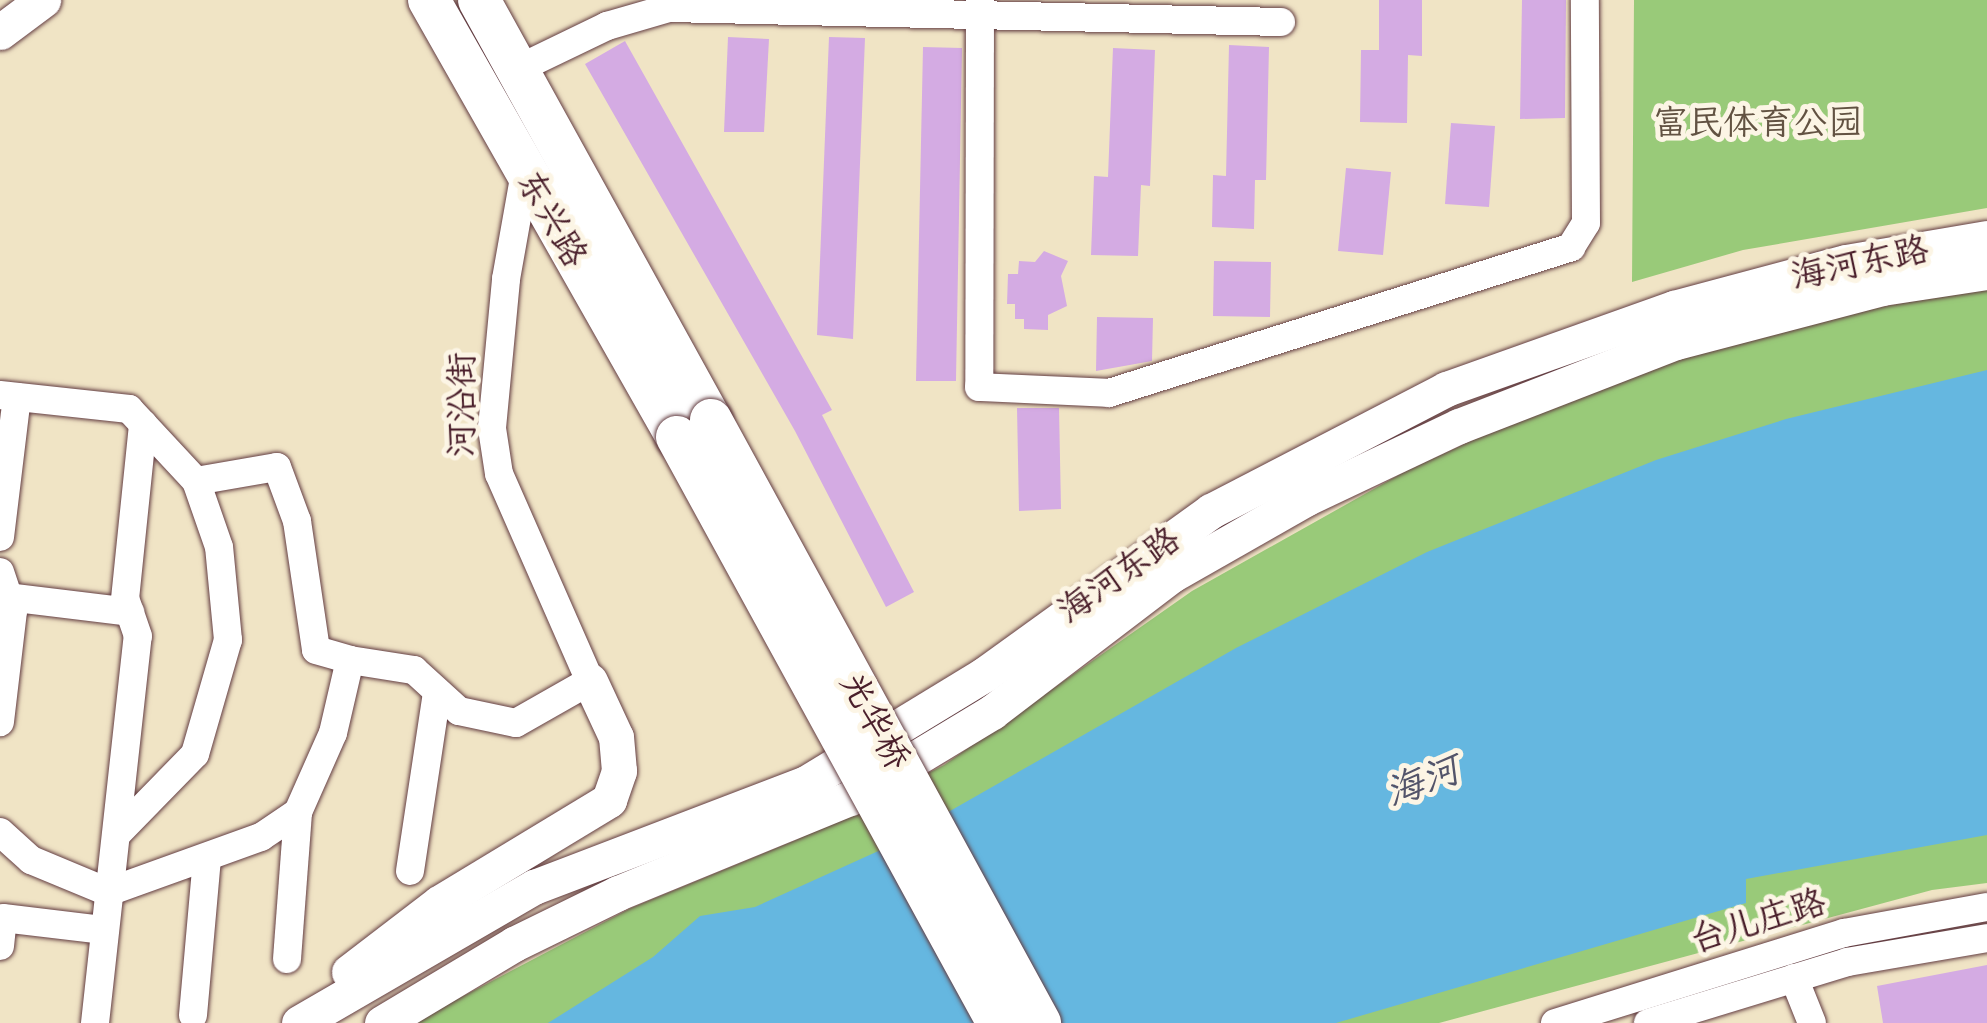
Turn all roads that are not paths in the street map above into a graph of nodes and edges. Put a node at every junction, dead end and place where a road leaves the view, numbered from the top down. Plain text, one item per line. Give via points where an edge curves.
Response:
1 (43, 0) edge
2 (429, 0) edge
3 (479, 0) edge
4 (1585, 0) edge
5 (980, 8) edge
6 (1281, 22) dead end
7 (0, 32) edge
8 (520, 68) junction
9 (525, 172) junction
10 (1987, 238) edge
11 (1987, 272) edge
12 (9, 396) edge
13 (142, 424) junction
14 (694, 428) junction
15 (196, 481) junction
16 (0, 537) edge
17 (4, 584) edge
18 (130, 612) junction
19 (350, 660) junction
20 (590, 681) junction
21 (438, 692) junction
22 (0, 722) edge
23 (298, 812) junction
24 (0, 832) edge
25 (118, 833) junction
26 (207, 859) junction
27 (410, 871) dead end
28 (108, 892) junction
29 (1987, 907) edge
30 (104, 930) junction
31 (1987, 938) edge
32 (0, 946) edge
33 (286, 959) dead end
34 (1794, 978) junction
35 (192, 1015) dead end
36 (301, 1021) edge
37 (95, 1023) edge
38 (382, 1023) edge
39 (998, 1023) edge
40 (1040, 1023) edge
41 (1555, 1023) edge
42 (1648, 1023) edge
43 (1812, 1023) edge

1 - 7 main road
2 - 9 highway, 东兴路
3 - 8 highway, 东兴路
4 - 5 street via 1586,223 1571,247 1110,393 978,388
5 - 6 street
5 - 8 street via 669,8 607,26
8 - 14 highway, 东兴路
9 - 14 highway, 东兴路
9 - 20 street, 河沿街 via 492,428 500,474
10 - 36 main road, 海河东路 via 1846,262 1674,308 1446,389 1211,511 985,674 806,783 534,887
11 - 38 main road, 海河东路 via 1882,288 1676,342 1459,426 1305,499 1172,575 992,712 850,798 514,944
12 - 13 street via 129,409
12 - 16 street
13 - 15 street
13 - 18 street via 125,599
14 - 39 highway, 光华桥, bridge
14 - 40 highway, 光华桥, bridge
15 - 19 street via 276,467 297,521 316,650
15 - 25 street via 219,547 228,640 195,754
17 - 18 street
17 - 22 street via 13,611
18 - 25 street via 138,636
19 - 21 street via 414,670
19 - 23 street via 333,733
20 - 21 street via 516,723 459,711
20 - 36 main road via 616,737 619,771 609,800 393,936
21 - 27 street
23 - 26 street via 261,837
23 - 33 street
24 - 28 street via 31,860
25 - 28 street
26 - 28 street
26 - 35 street
28 - 30 street
29 - 41 street, 台儿庄路 via 1844,933
30 - 32 street via 4,918
30 - 37 street
31 - 34 street, 台儿庄路 via 1883,954
34 - 42 street, 台儿庄路
34 - 43 street

